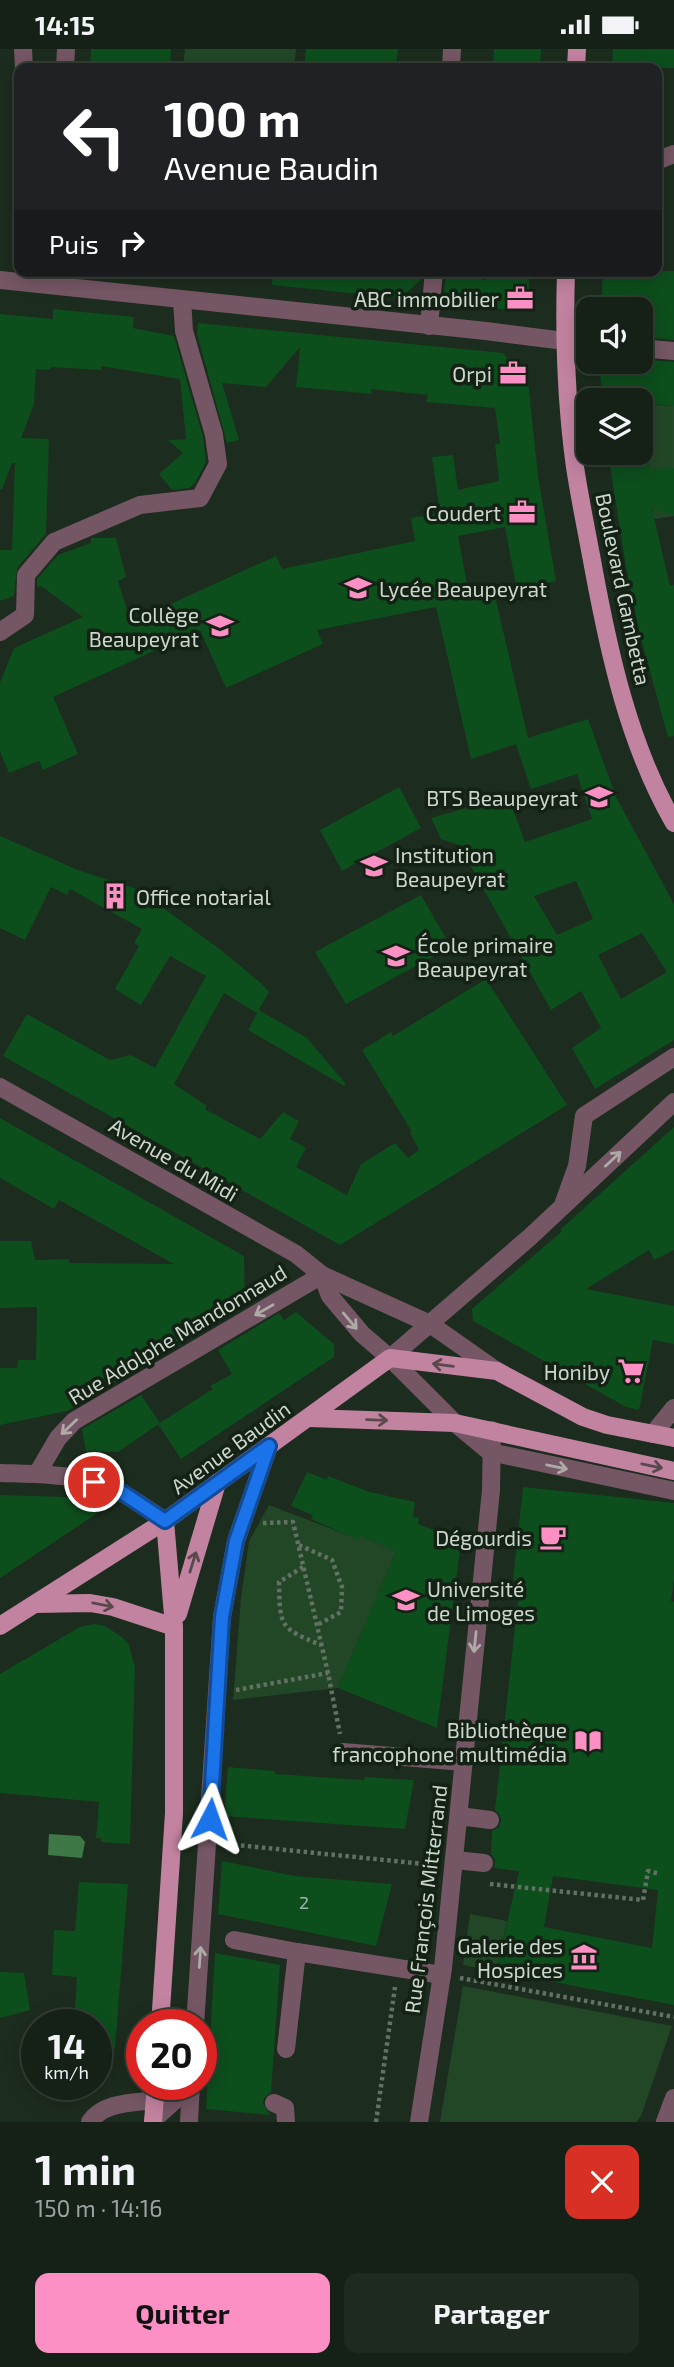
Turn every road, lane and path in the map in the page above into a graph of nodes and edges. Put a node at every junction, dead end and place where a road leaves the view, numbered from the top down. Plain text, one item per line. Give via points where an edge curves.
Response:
1 (433, 277) edge
2 (566, 277) edge
3 (37, 278) edge
4 (0, 281) edge
5 (183, 300) junction
6 (429, 326) junction
7 (566, 341) junction
8 (576, 342) edge
9 (653, 349) edge
10 (674, 351) edge
11 (0, 632) edge
12 (674, 823) edge
13 (674, 1057) edge
14 (0, 1087) edge
15 (674, 1102) edge
16 (563, 1205) junction
17 (322, 1275) junction
18 (430, 1324) junction
19 (390, 1358) junction
20 (496, 1371) junction
21 (674, 1408) edge
22 (309, 1418) junction
23 (455, 1423) junction
24 (492, 1430) junction
25 (653, 1434) junction
26 (674, 1438) edge
27 (269, 1446) junction
28 (490, 1452) junction
29 (674, 1471) edge
30 (0, 1473) edge
31 (37, 1474) junction
32 (217, 1483) junction
33 (674, 1491) edge
34 (165, 1521) junction
35 (259, 1524) dead end
36 (298, 1545) junction
37 (303, 1567) junction
38 (35, 1604) junction
39 (317, 1625) junction
40 (0, 1626) edge
41 (174, 1627) junction
42 (321, 1645) junction
43 (328, 1673) junction
44 (229, 1691) dead end
45 (343, 1752) joint
46 (464, 1762) junction
47 (459, 1816) junction
48 (490, 1820) dead end
49 (219, 1843) dead end
50 (484, 1863) dead end
51 (454, 1869) junction
52 (660, 1874) dead end
53 (234, 1940) dead end
54 (297, 1952) junction
55 (387, 1966) junction
56 (442, 1975) junction
57 (161, 2009) edge
58 (196, 2009) edge
59 (674, 2017) edge
60 (286, 2049) dead end
61 (674, 2098) edge
62 (130, 2100) edge
63 (154, 2100) edge
64 (175, 2100) edge
65 (190, 2100) edge
66 (274, 2103) dead end
67 (153, 2121) edge
68 (90, 2122) edge
69 (175, 2122) edge
70 (189, 2122) edge
71 (286, 2122) edge
72 (376, 2122) edge
73 (419, 2122) edge
74 (665, 2122) edge

1 - 6 street
2 - 7 main road, Boulevard Gambetta
3 - 4 street
3 - 5 street
5 - 6 street
5 - 11 street via 184,331 218,464 200,498 140,505 54,542 26,575 25,615
6 - 7 street
7 - 8 street
7 - 12 main road, Boulevard Gambetta via 575,467 602,611 640,751
9 - 10 street
13 - 16 street via 584,1116 577,1166
14 - 17 street, Avenue du Midi via 296,1254
16 -> 15 street
16 - 18 street
17 - 18 street, Avenue du Midi
17 -> 19 street, Avenue du Midi via 330,1296
17 -> 31 street, Rue Adolphe Mandonnaud via 74,1420
18 - 19 street
18 - 20 street
20 -> 19 main road
19 - 22 main road, Avenue Baudin
19 - 23 street, Avenue du Midi
20 - 25 main road via 583,1417
21 - 25 street
22 -> 23 main road, Avenue Baudin
22 - 27 main road, Avenue Baudin
23 - 24 main road, Avenue Baudin
23 - 28 street, Avenue du Midi
24 - 28 street, Rue François Mitterrand
24 -> 29 main road, Avenue Baudin
25 - 26 main road
27 - 32 main road, Avenue Baudin
58 -> 27 street via 222,1617 236,1541
28 -> 33 street
28 -> 46 street, Rue François Mitterrand via 491,1490
30 - 31 street
31 - 34 street via 94,1482 123,1493
32 - 34 main road, Avenue Baudin
41 -> 32 main road
34 - 38 main road, Avenue Baudin
34 - 41 main road
35 - 36 path via 293,1522
36 - 37 path
36 - 39 path via 332,1560 342,1587 341,1612
37 - 39 path
37 - 42 path via 279,1582 280,1616 292,1633
38 - 40 main road, Avenue Baudin
38 -> 41 main road via 90,1603
39 - 42 path
41 - 57 main road via 174,1813
42 - 43 path
43 - 44 path
43 - 45 path
45 - 46 street
46 - 47 street, Rue François Mitterrand
47 - 48 street
47 - 51 street, Rue François Mitterrand
49 - 51 path
50 - 51 street
51 - 52 path via 643,1900 648,1871
51 - 56 street, Rue François Mitterrand
53 - 54 street
54 - 55 street
54 - 60 street
55 - 56 street
55 - 72 path via 395,1985
56 - 59 path
56 - 73 street, Rue François Mitterrand
61 - 74 street
62 - 68 street via 94,2115
63 - 67 main road
64 - 67 street
65 - 70 street
66 - 71 street via 285,2108
67 - 69 street

